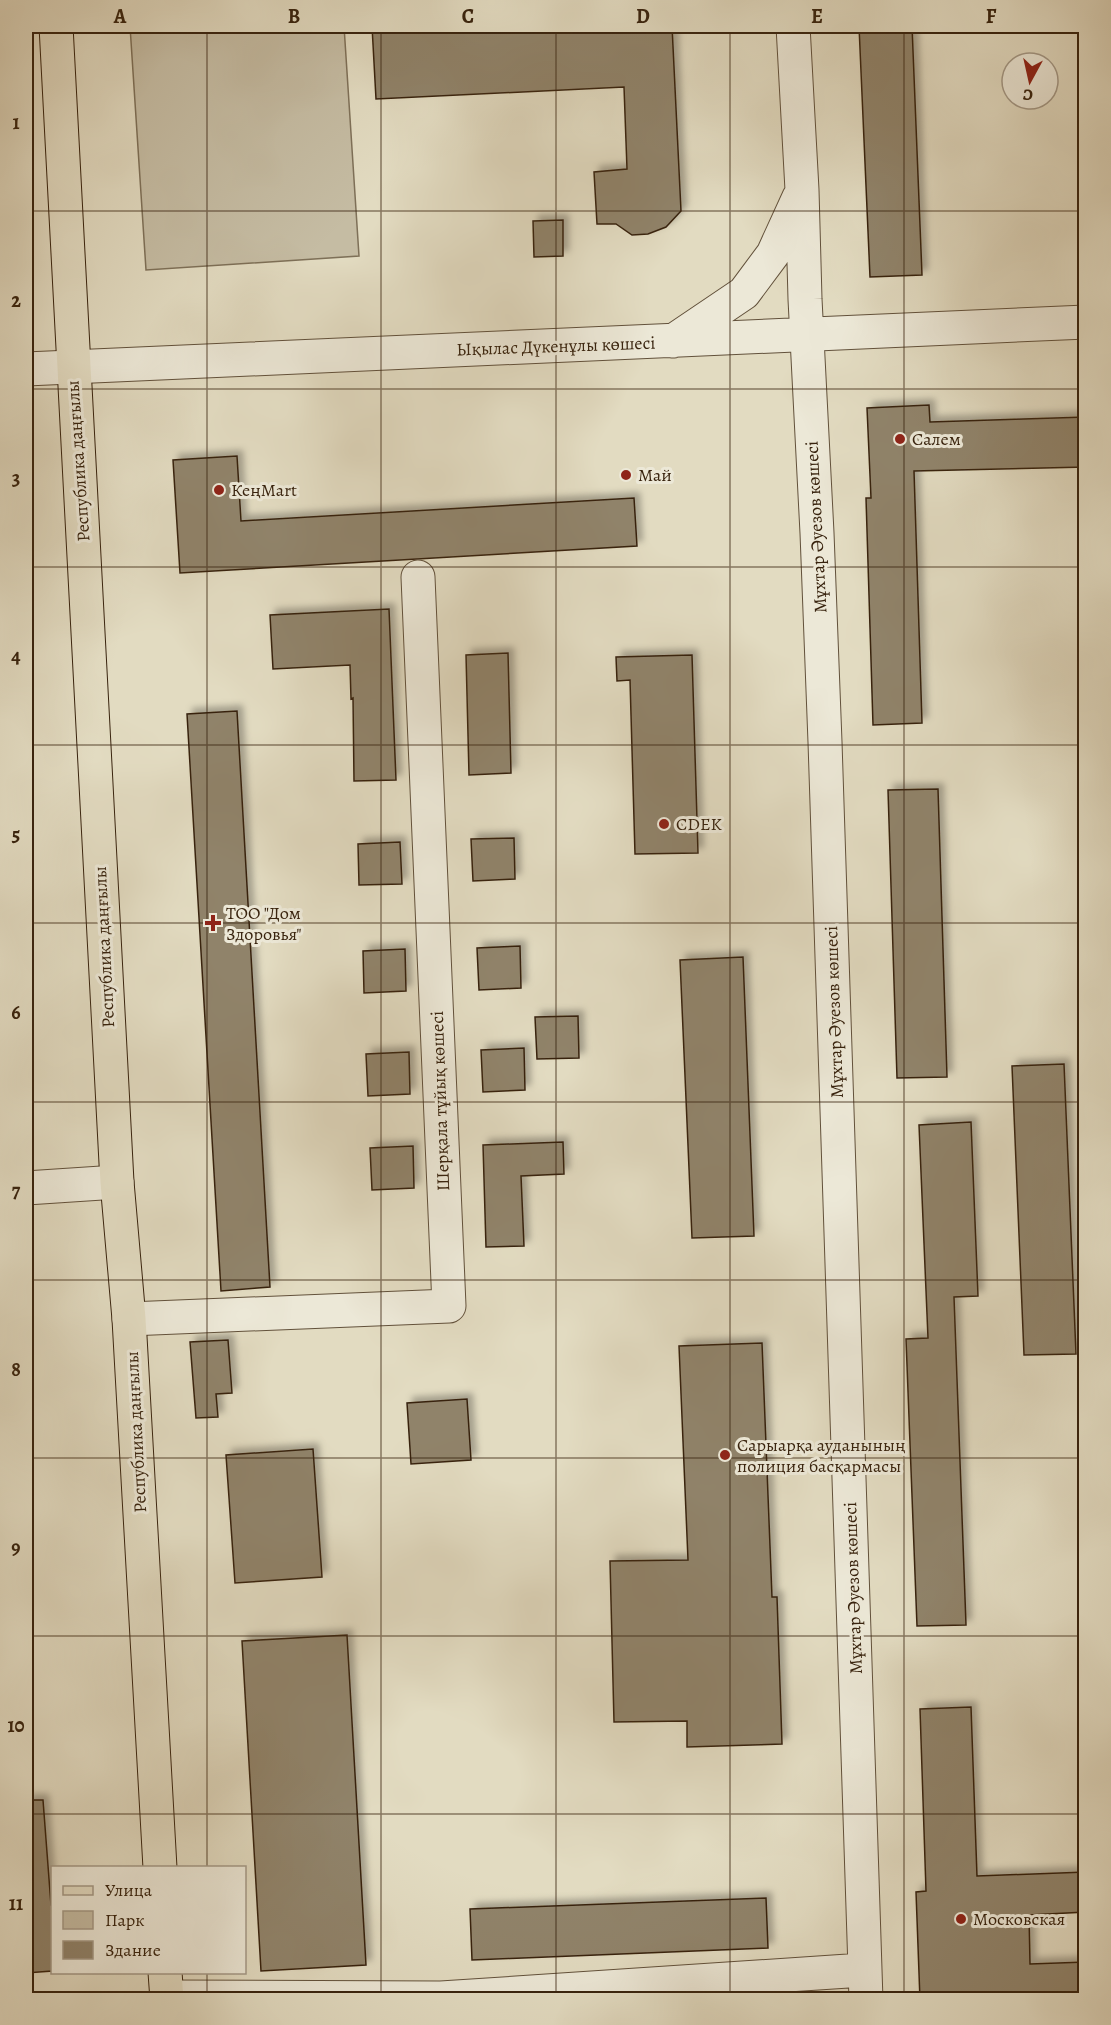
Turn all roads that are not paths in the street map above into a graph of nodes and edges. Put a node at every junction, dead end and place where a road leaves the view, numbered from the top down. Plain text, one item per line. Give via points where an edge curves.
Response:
1 (56, 26) edge
2 (793, 26) edge
3 (802, 190) junction
4 (1086, 322) edge
5 (806, 335) junction
6 (672, 341) junction
7 (72, 367) junction
8 (26, 369) edge
9 (418, 577) dead end
10 (117, 1182) junction
11 (26, 1188) edge
12 (129, 1319) junction
13 (160, 1866) edge
14 (864, 1985) edge
15 (166, 1990) edge

1 - 7 main road, Республика даңғылы
2 - 3 street, Мұхтар Әуезов көшесі
3 - 5 street, Мұхтар Әуезов көшесі
3 - 6 street via 773,254 744,292
4 - 5 street, Ықылас Дүкенұлы көшесі
5 - 6 street, Ықылас Дүкенұлы көшесі
5 - 14 street, Мұхтар Әуезов көшесі via 826,765
6 - 7 street, Ықылас Дүкенұлы көшесі
7 - 8 street, Ықылас Дүкенұлы көшесі
7 - 10 main road, Республика даңғылы
9 - 12 street, Шерқала тұйық көшесі via 449,1306
10 - 11 street
10 - 12 main road, Республика даңғылы
12 - 13 main road, Республика даңғылы
14 - 15 street via 441,1998

